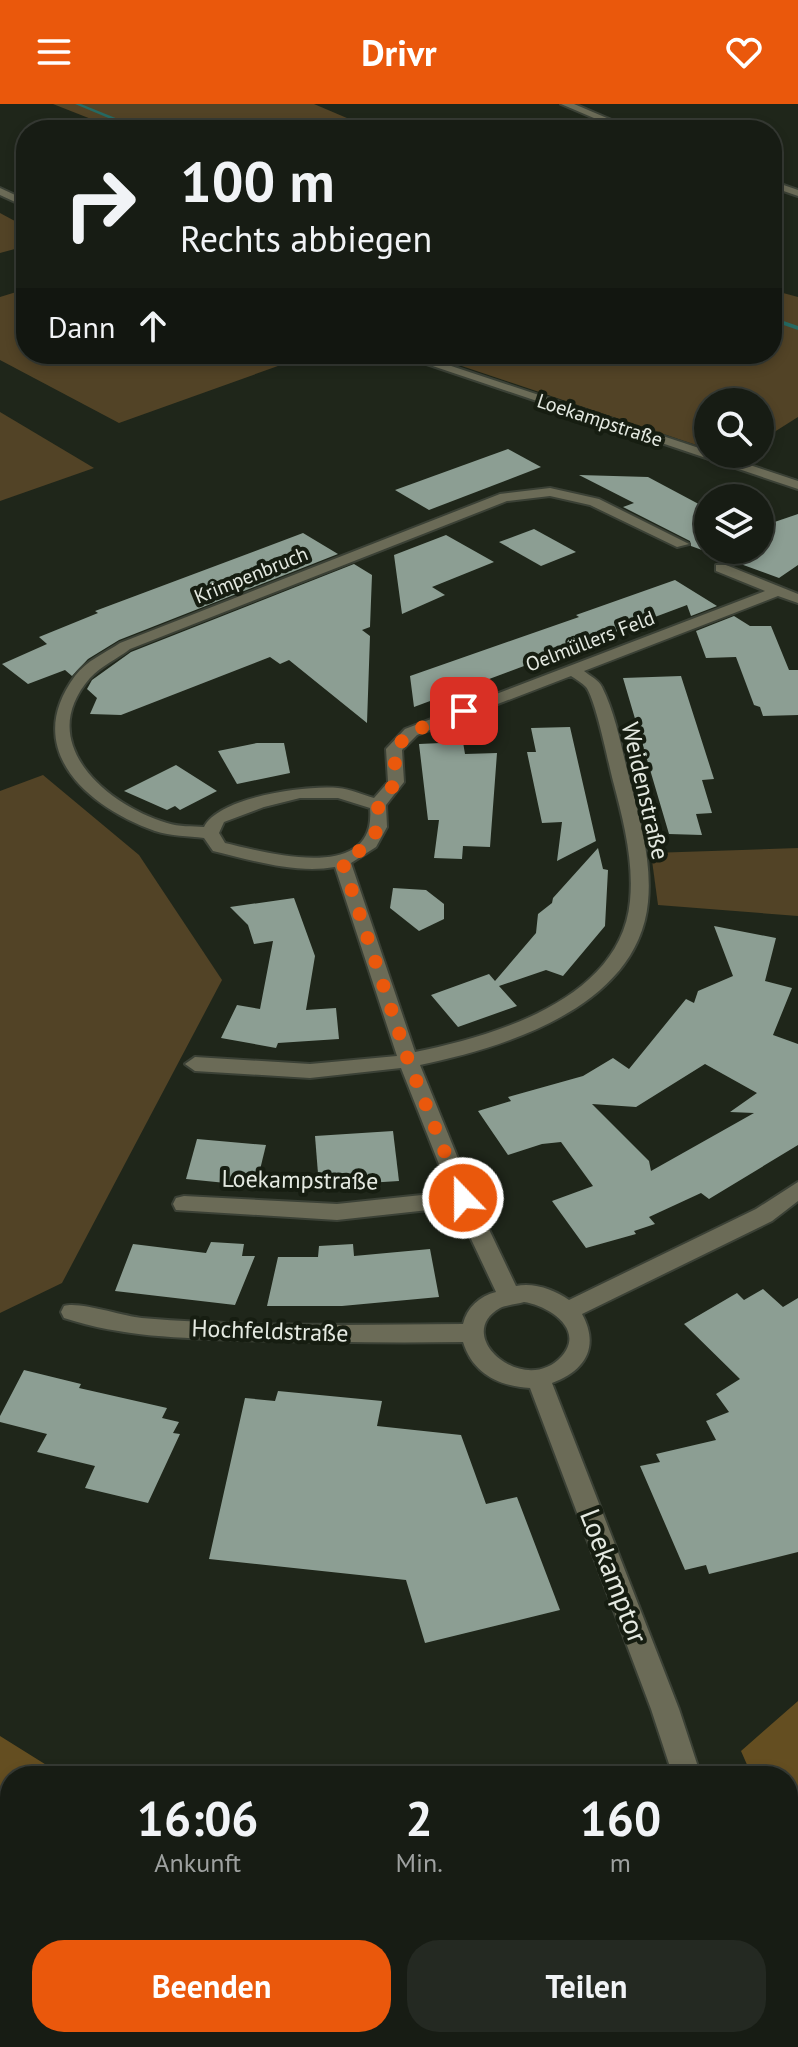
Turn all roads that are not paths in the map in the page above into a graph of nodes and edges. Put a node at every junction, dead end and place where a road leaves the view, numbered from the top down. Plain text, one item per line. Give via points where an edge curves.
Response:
1 (566, 104) edge
2 (605, 120) edge
3 (433, 364) edge
4 (798, 485) edge
5 (682, 544) dead end
6 (721, 568) dead end
7 (776, 592) junction
8 (798, 599) edge
9 (572, 669) junction
10 (378, 805) junction
11 (210, 833) junction
12 (342, 861) junction
13 (408, 1060) junction
14 (195, 1064) dead end
15 (798, 1190) edge
16 (463, 1198) junction
17 (184, 1204) dead end
18 (509, 1295) junction
19 (567, 1311) junction
20 (72, 1312) dead end
21 (470, 1333) junction
22 (538, 1378) junction
23 (684, 1766) edge

1 - 2 street
3 - 4 street, Loekampstraße
5 - 11 street, Krimpenbruch via 594,502 550,492 505,497 125,646 82,677 66,705 59,732 65,754 81,779 108,800 164,828
6 - 7 street
7 - 8 street
7 - 9 street, Oelmüllers Feld
9 - 10 street, Oelmüllers Feld via 411,732 394,749 396,782
9 - 13 street, Weidenstraße via 594,686 641,870 639,908 624,948 590,991 532,1026 469,1048
10 - 11 street via 339,793 300,793 217,819
10 - 12 street, Oelmüllers Feld via 379,829 367,847
11 - 12 street via 219,847 287,863
12 - 13 street
13 - 14 street, Weidenstraße via 306,1071
13 - 16 street
15 - 19 street via 764,1215
16 - 17 street, Loekampstraße via 337,1212
16 - 18 street
18 - 19 street via 541,1296
18 - 21 street via 489,1302 475,1316
19 - 22 street via 579,1330 577,1351 563,1369
20 - 21 street, Hochfeldstraße via 98,1322 152,1327
21 - 22 street via 483,1362 499,1373
22 - 23 street, Loekamptor

